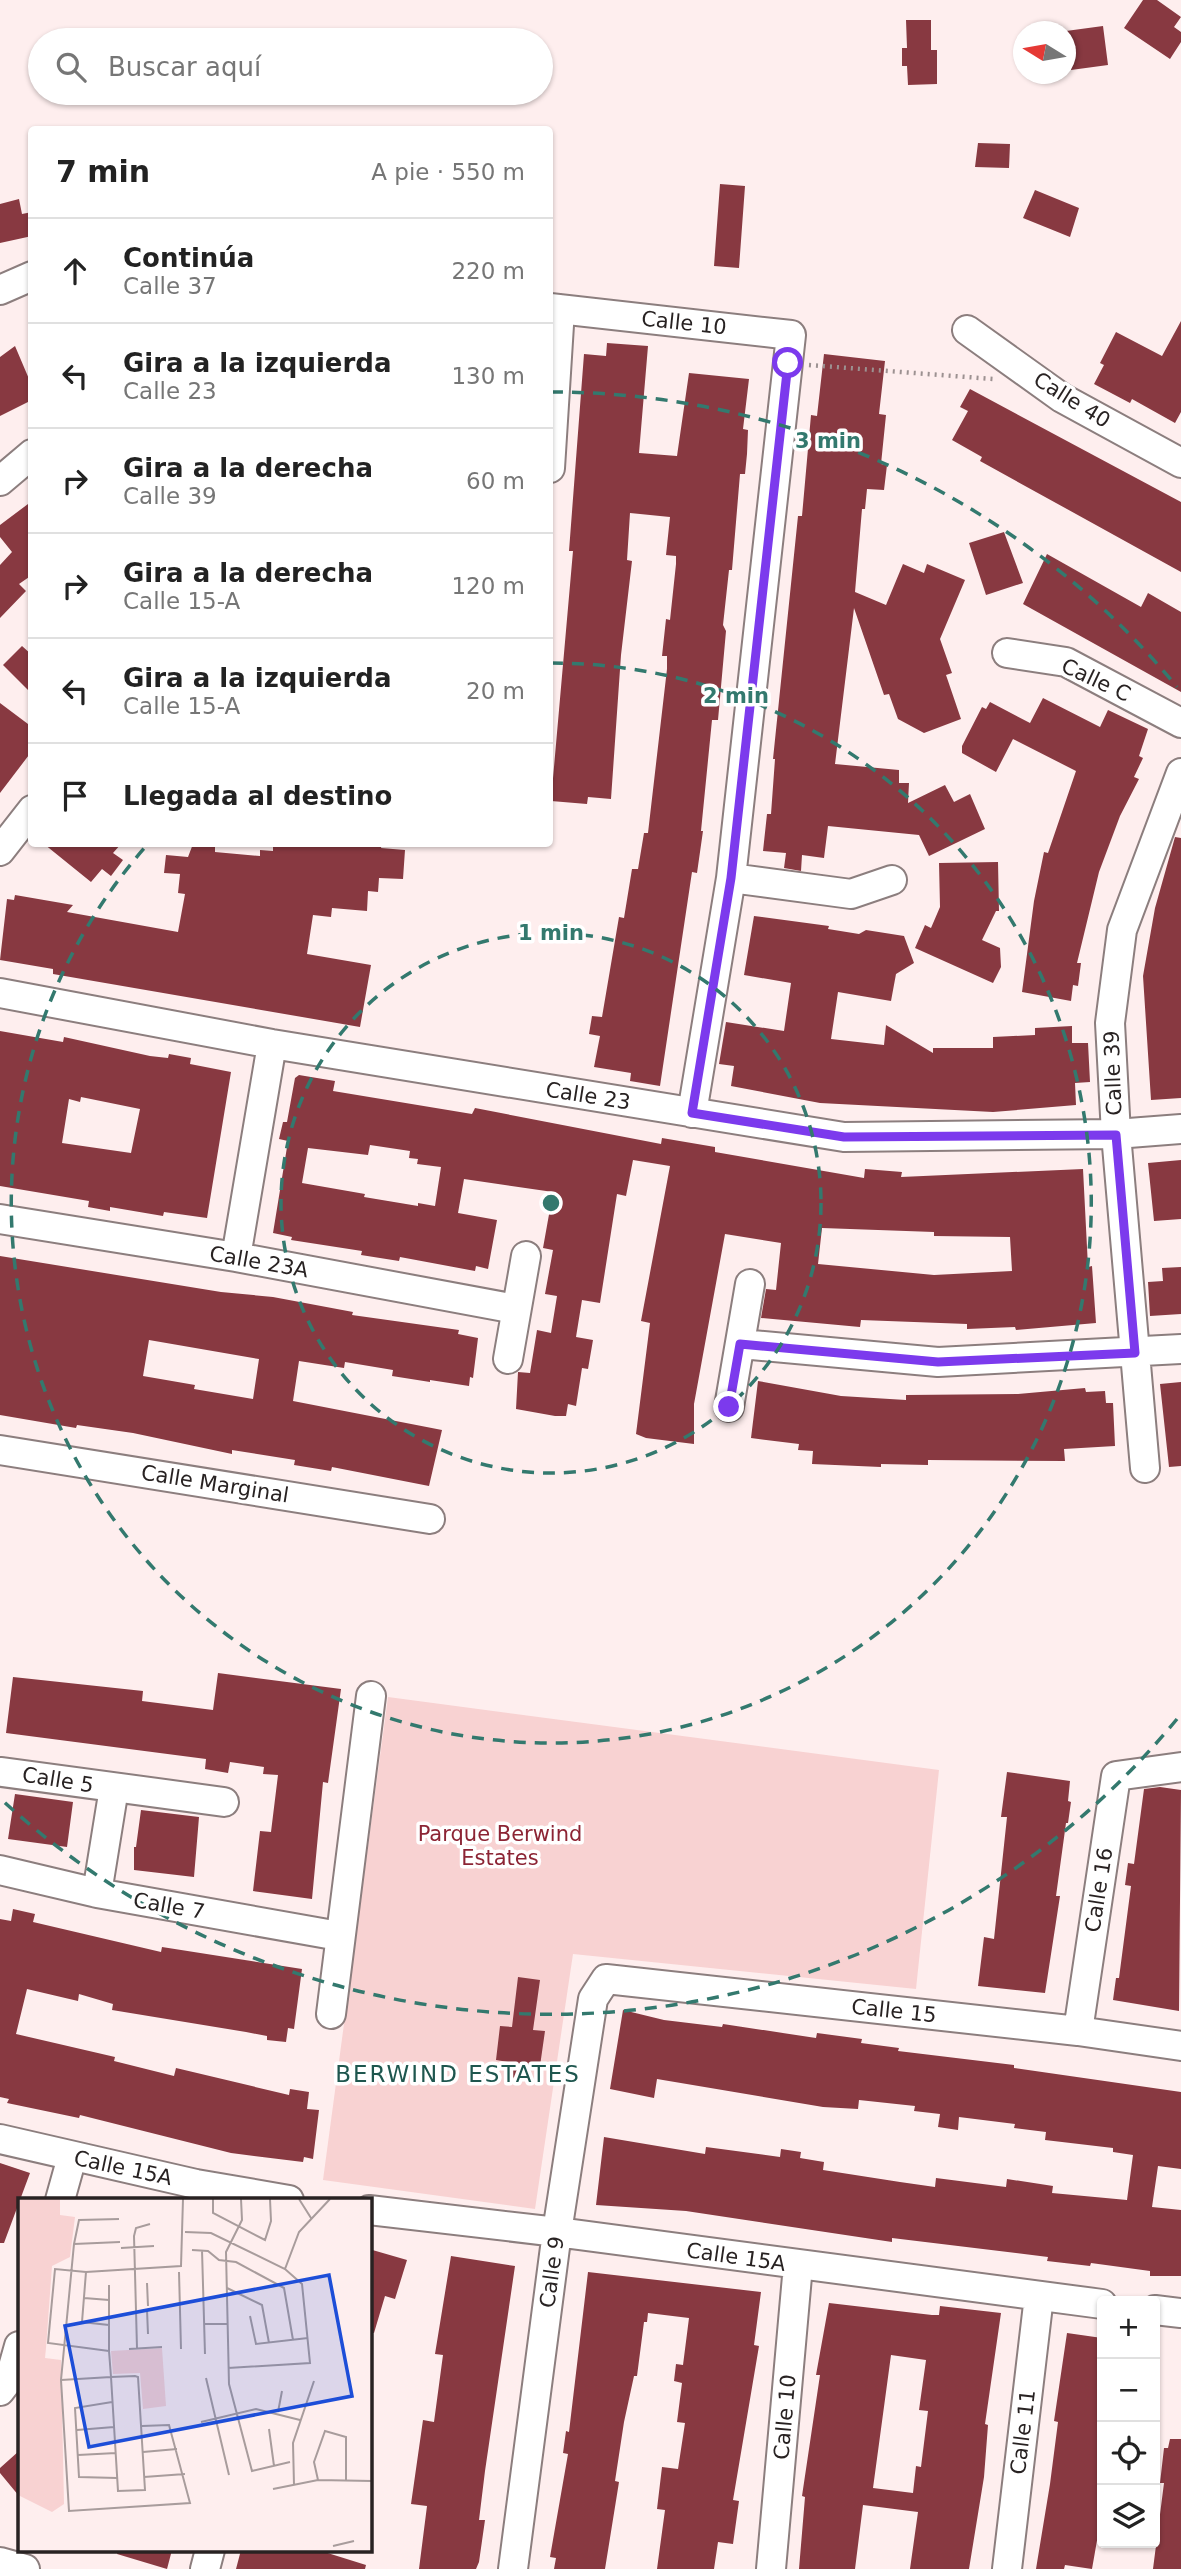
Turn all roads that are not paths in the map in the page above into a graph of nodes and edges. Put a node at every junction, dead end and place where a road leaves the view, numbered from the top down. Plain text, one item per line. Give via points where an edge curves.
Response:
1 (28, 278) edge
2 (0, 290) edge
3 (555, 308) edge
4 (967, 330) dead end
5 (553, 368) edge
6 (28, 457) edge
7 (1181, 463) edge
8 (0, 481) edge
9 (1007, 653) dead end
10 (1181, 723) edge
11 (1181, 773) edge
12 (28, 815) edge
13 (0, 851) edge
14 (731, 878) junction
15 (892, 880) dead end
16 (0, 993) edge
17 (272, 1044) junction
18 (692, 1113) junction
19 (1181, 1129) edge
20 (1116, 1135) junction
21 (0, 1219) edge
22 (526, 1256) dead end
23 (236, 1257) junction
24 (750, 1284) dead end
25 (516, 1309) junction
26 (740, 1344) junction
27 (1181, 1349) edge
28 (1135, 1353) junction
29 (508, 1359) dead end
30 (729, 1407) dead end
31 (0, 1450) edge
32 (1144, 1468) dead end
33 (430, 1519) dead end
34 (371, 1696) dead end
35 (1181, 1767) edge
36 (2, 1772) dead end
37 (114, 1788) junction
38 (225, 1802) dead end
39 (0, 1870) edge
40 (97, 1893) junction
41 (339, 1936) junction
42 (606, 1979) joint
43 (331, 2014) dead end
44 (1078, 2031) junction
45 (1181, 2046) edge
46 (0, 2139) edge
47 (72, 2157) junction
48 (61, 2198) edge
49 (279, 2198) edge
50 (371, 2210) edge
51 (557, 2232) junction
52 (798, 2265) junction
53 (1039, 2296) junction
54 (1097, 2303) edge
55 (1160, 2311) edge
56 (1181, 2314) edge
57 (18, 2350) edge
58 (0, 2391) edge
59 (209, 2552) edge
60 (0, 2562) edge
61 (25, 2569) edge
62 (205, 2569) edge
63 (513, 2569) edge
64 (771, 2569) edge
65 (1007, 2569) edge

1 - 2 street
3 - 5 street
3 - 14 street, Calle 10 via 791,335
4 - 7 street, Calle 40 via 1062,398
6 - 8 street
9 - 10 street, Calle C via 1066,662
11 - 20 street, Calle 39 via 1122,930 1110,1023
12 - 13 street
14 - 15 street via 851,894
14 - 18 street
16 - 17 street, Calle 23
17 - 18 street, Calle 23
17 - 23 street
18 - 20 street, Calle 23 via 844,1137
19 - 20 street, Calle 23
20 - 28 street, Calle 39
21 - 23 street, Calle 23A
22 - 25 street
23 - 25 street, Calle 23A
24 - 26 street
25 - 29 street
26 - 28 street via 938,1362
26 - 30 street
27 - 28 street
28 - 32 street, Calle 39
31 - 33 street, Calle Marginal
34 - 41 street
35 - 44 street, Calle 16 via 1116,1776
36 - 37 street, Calle 5
37 - 38 street, Calle 5
37 - 40 street, Calle 5
39 - 40 street, Calle 7
40 - 41 street, Calle 7
41 - 43 street
42 - 44 street, Calle 15
42 - 51 street, Calle 9 via 593,1999
44 - 45 street, Calle 15
46 - 47 street, Calle 15A
47 - 48 street
47 - 49 street, Calle 15A
50 - 51 street, Calle 15A
51 - 52 street, Calle 15A
51 - 63 street, Calle 9
52 - 53 street, Calle 15A
52 - 64 street, Calle 10
53 - 54 street, Calle 15A
53 - 65 street, Calle 11
55 - 56 street
57 - 58 street via 10,2378
59 - 62 street
60 - 61 street

